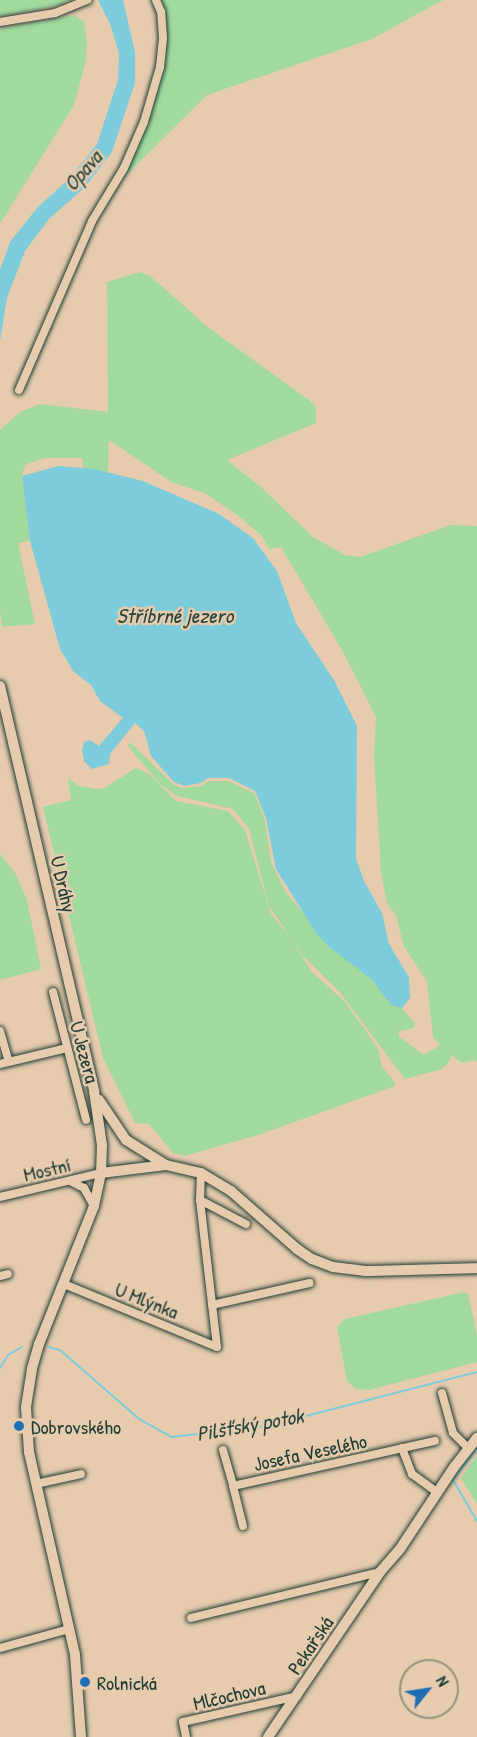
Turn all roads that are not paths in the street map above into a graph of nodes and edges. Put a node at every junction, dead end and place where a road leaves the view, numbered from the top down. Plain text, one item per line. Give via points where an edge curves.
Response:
1 (88, 0) edge
2 (156, 0) edge
3 (0, 22) edge
4 (20, 390) dead end
5 (0, 686) edge
6 (53, 992) dead end
7 (0, 1031) edge
8 (67, 1048) junction
9 (4, 1063) edge
10 (94, 1091) junction
11 (86, 1120) dead end
12 (166, 1165) junction
13 (101, 1173) junction
14 (201, 1173) junction
15 (70, 1181) junction
16 (0, 1197) edge
17 (200, 1200) junction
18 (94, 1206) junction
19 (246, 1224) dead end
20 (477, 1268) edge
21 (310, 1282) dead end
22 (64, 1284) junction
23 (212, 1305) junction
24 (442, 1393) dead end
25 (477, 1438) edge
26 (435, 1441) dead end
27 (402, 1448) junction
28 (469, 1449) junction
29 (223, 1450) dead end
30 (81, 1474) dead end
31 (36, 1484) junction
32 (233, 1486) junction
33 (438, 1493) junction
34 (243, 1526) dead end
35 (380, 1572) junction
36 (191, 1618) dead end
37 (69, 1629) junction
38 (0, 1648) edge
39 (297, 1696) junction
40 (81, 1737) edge
41 (186, 1737) edge
42 (268, 1737) edge

1 - 3 street via 56,13
2 - 4 street via 164,27 162,48 144,122 124,168 92,221
5 - 10 street, U Dráhy
6 - 8 street, U Jezera
7 - 9 street
8 - 9 street
8 - 11 street, U Jezera
10 - 12 street, U Dráhy via 126,1140
10 - 13 street, U Dráhy via 102,1145
12 - 13 street, U Dráhy
12 - 14 street, U Dráhy
13 - 15 street, Mostní
13 - 18 street
14 - 17 street
14 - 20 street, U Dráhy via 231,1191 304,1254 333,1267 366,1271
15 - 16 street, Mostní
15 - 18 street via 84,1188
17 - 19 street
17 - 23 street
18 - 22 street
21 - 23 street
22 - 23 street, U Mlýnka via 217,1347
22 - 31 street via 39,1344 28,1385 26,1430
24 - 28 street via 453,1433
25 - 28 street, Pekařská
26 - 27 street, Josefa Veselého
27 - 32 street, Josefa Veselého
27 - 33 street via 411,1474
28 - 33 street, Pekařská
29 - 32 street
30 - 31 street
31 - 37 street
32 - 34 street, Josefa Veselého
33 - 35 street, Pekařská
35 - 36 street, Pekařská
35 - 39 street, Pekařská
37 - 38 street
37 - 40 street via 79,1682
39 - 41 street, Mlčochova via 183,1722
39 - 42 street, Pekařská

